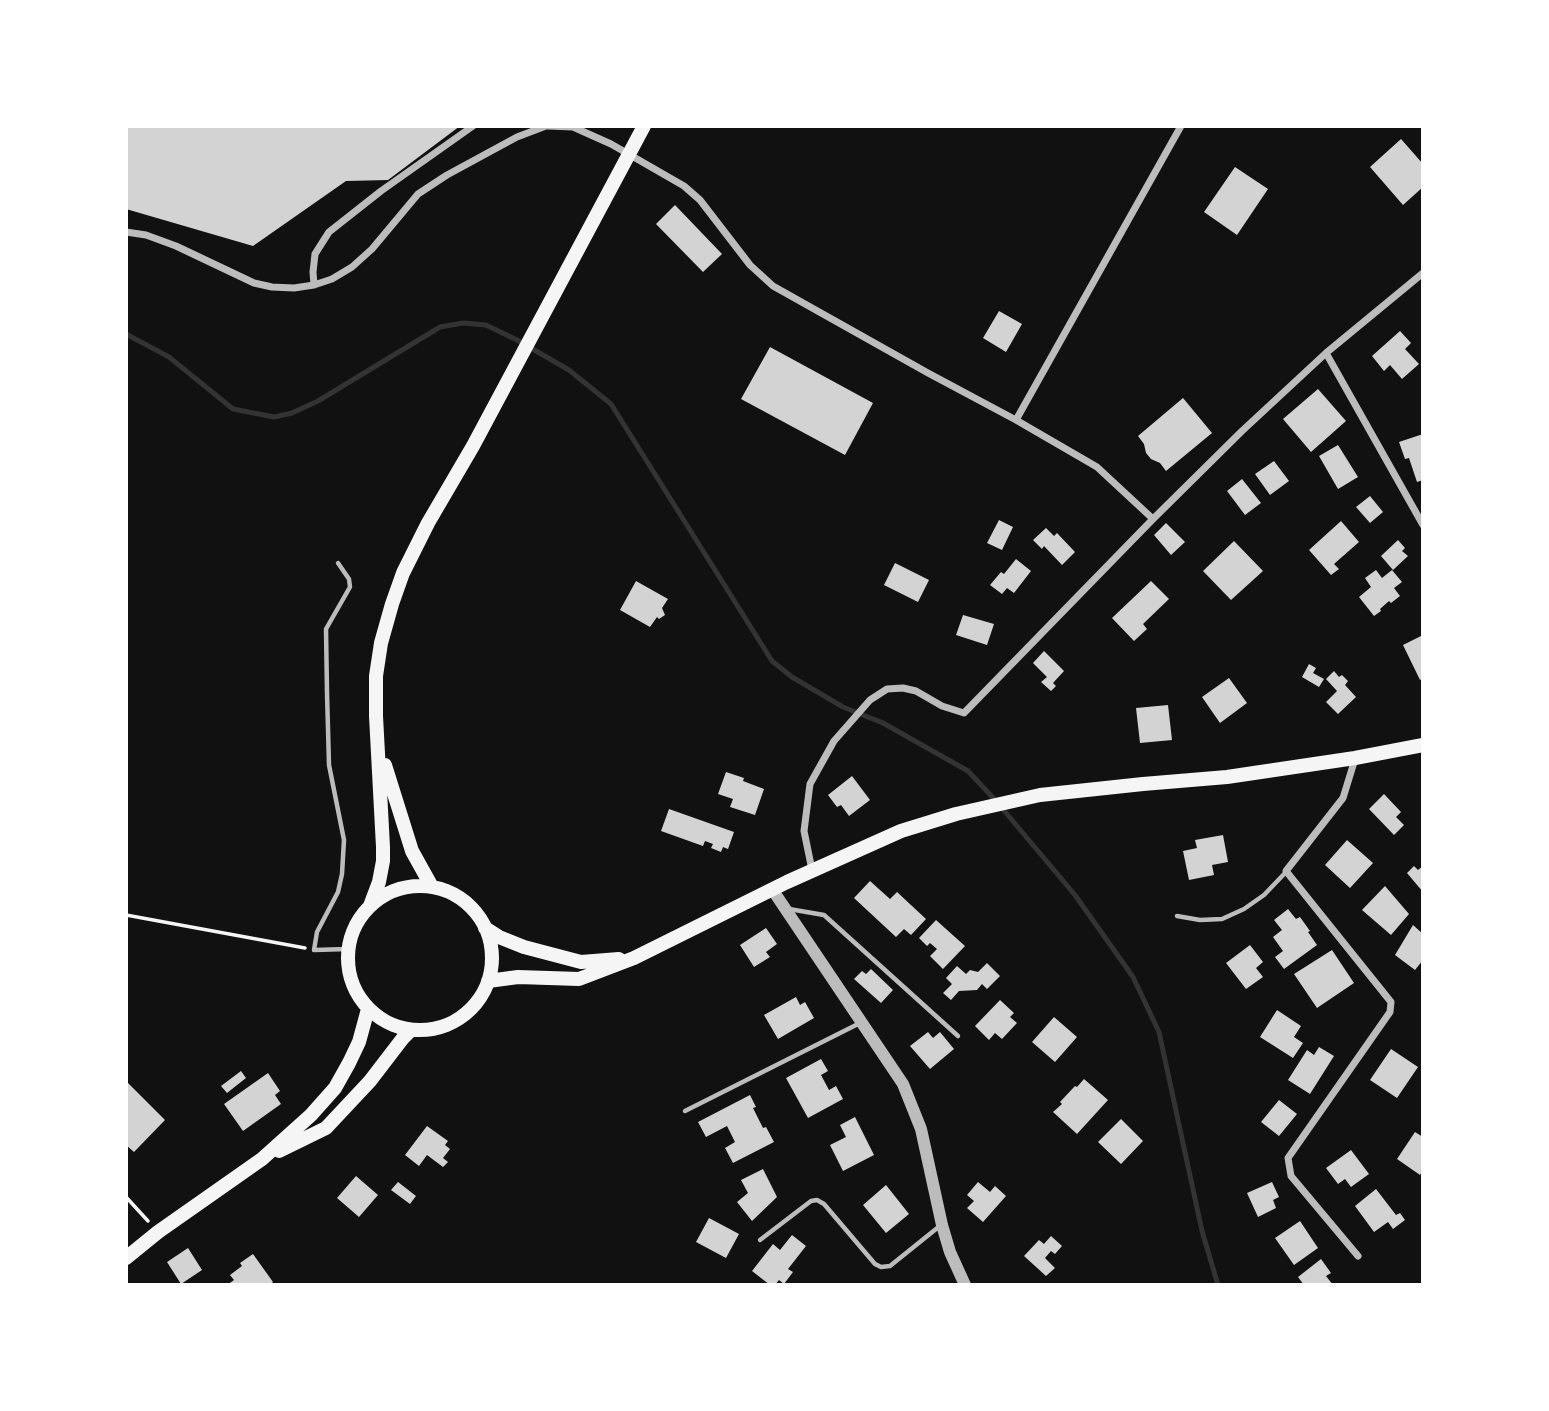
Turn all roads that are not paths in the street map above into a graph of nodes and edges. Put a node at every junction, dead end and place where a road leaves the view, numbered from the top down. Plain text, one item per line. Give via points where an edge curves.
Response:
1 (473, 126) edge
2 (547, 126) edge
3 (644, 126) edge
4 (1181, 126) edge
5 (126, 232) edge
6 (1423, 273) edge
7 (314, 285) junction
8 (1326, 353) junction
9 (1016, 420) junction
10 (1153, 519) junction
11 (1423, 525) edge
12 (338, 564) dead end
13 (376, 716) junction
14 (1422, 748) edge
15 (1355, 758) junction
16 (812, 870) junction
17 (1286, 871) junction
18 (432, 887) junction
19 (772, 889) junction
20 (370, 906) junction
21 (785, 908) junction
22 (1177, 916) dead end
23 (485, 928) junction
24 (348, 948) junction
25 (634, 957) junction
26 (488, 981) junction
27 (368, 1009) junction
28 (861, 1022) junction
29 (411, 1030) junction
30 (958, 1036) dead end
31 (685, 1111) dead end
32 (262, 1159) junction
33 (942, 1225) junction
34 (760, 1240) dead end
35 (1358, 1256) dead end
36 (126, 1258) edge
37 (965, 1285) edge

1 - 7 street via 329,232 315,254
2 - 7 street via 517,137 418,194 352,267
2 - 9 street via 573,127 684,186 773,286
3 - 13 main road via 403,573 381,643
4 - 9 street
5 - 7 street via 176,246 254,283
6 - 8 street
8 - 10 street
8 - 11 street
9 - 10 street via 1097,467
10 - 16 street via 964,713 903,688 887,689 870,700 834,741 810,784 804,831
12 - 24 lane via 350,587 326,629 327,693 329,765 345,841 338,892 317,932 314,950
13 - 18 main road via 387,772 412,851
13 - 20 main road via 383,847 379,882
14 - 15 main road
15 - 16 main road via 1227,777 1040,795 901,831
15 - 17 street via 1343,798
16 - 19 main road
17 - 22 lane via 1264,895 1222,919
17 - 35 street via 1391,1002 1390,1012 1288,1158 1291,1176
18 - 20 main road via 399,889
18 - 23 main road via 466,902
19 - 21 street
19 - 25 main road
20 - 24 main road
21 - 28 street
21 - 30 lane via 824,915
23 - 25 main road via 524,947 581,961
23 - 26 main road via 491,945
24 - 27 main road via 351,981
25 - 26 main road via 579,979
26 - 29 main road via 471,1009 458,1019 444,1027
27 - 29 main road via 380,1019
27 - 32 main road via 359,1042 335,1088
28 - 31 lane
28 - 33 street via 903,1084 921,1129
29 - 32 main road via 326,1128
32 - 36 main road
33 - 34 lane via 890,1266 881,1267 817,1200
33 - 37 street

